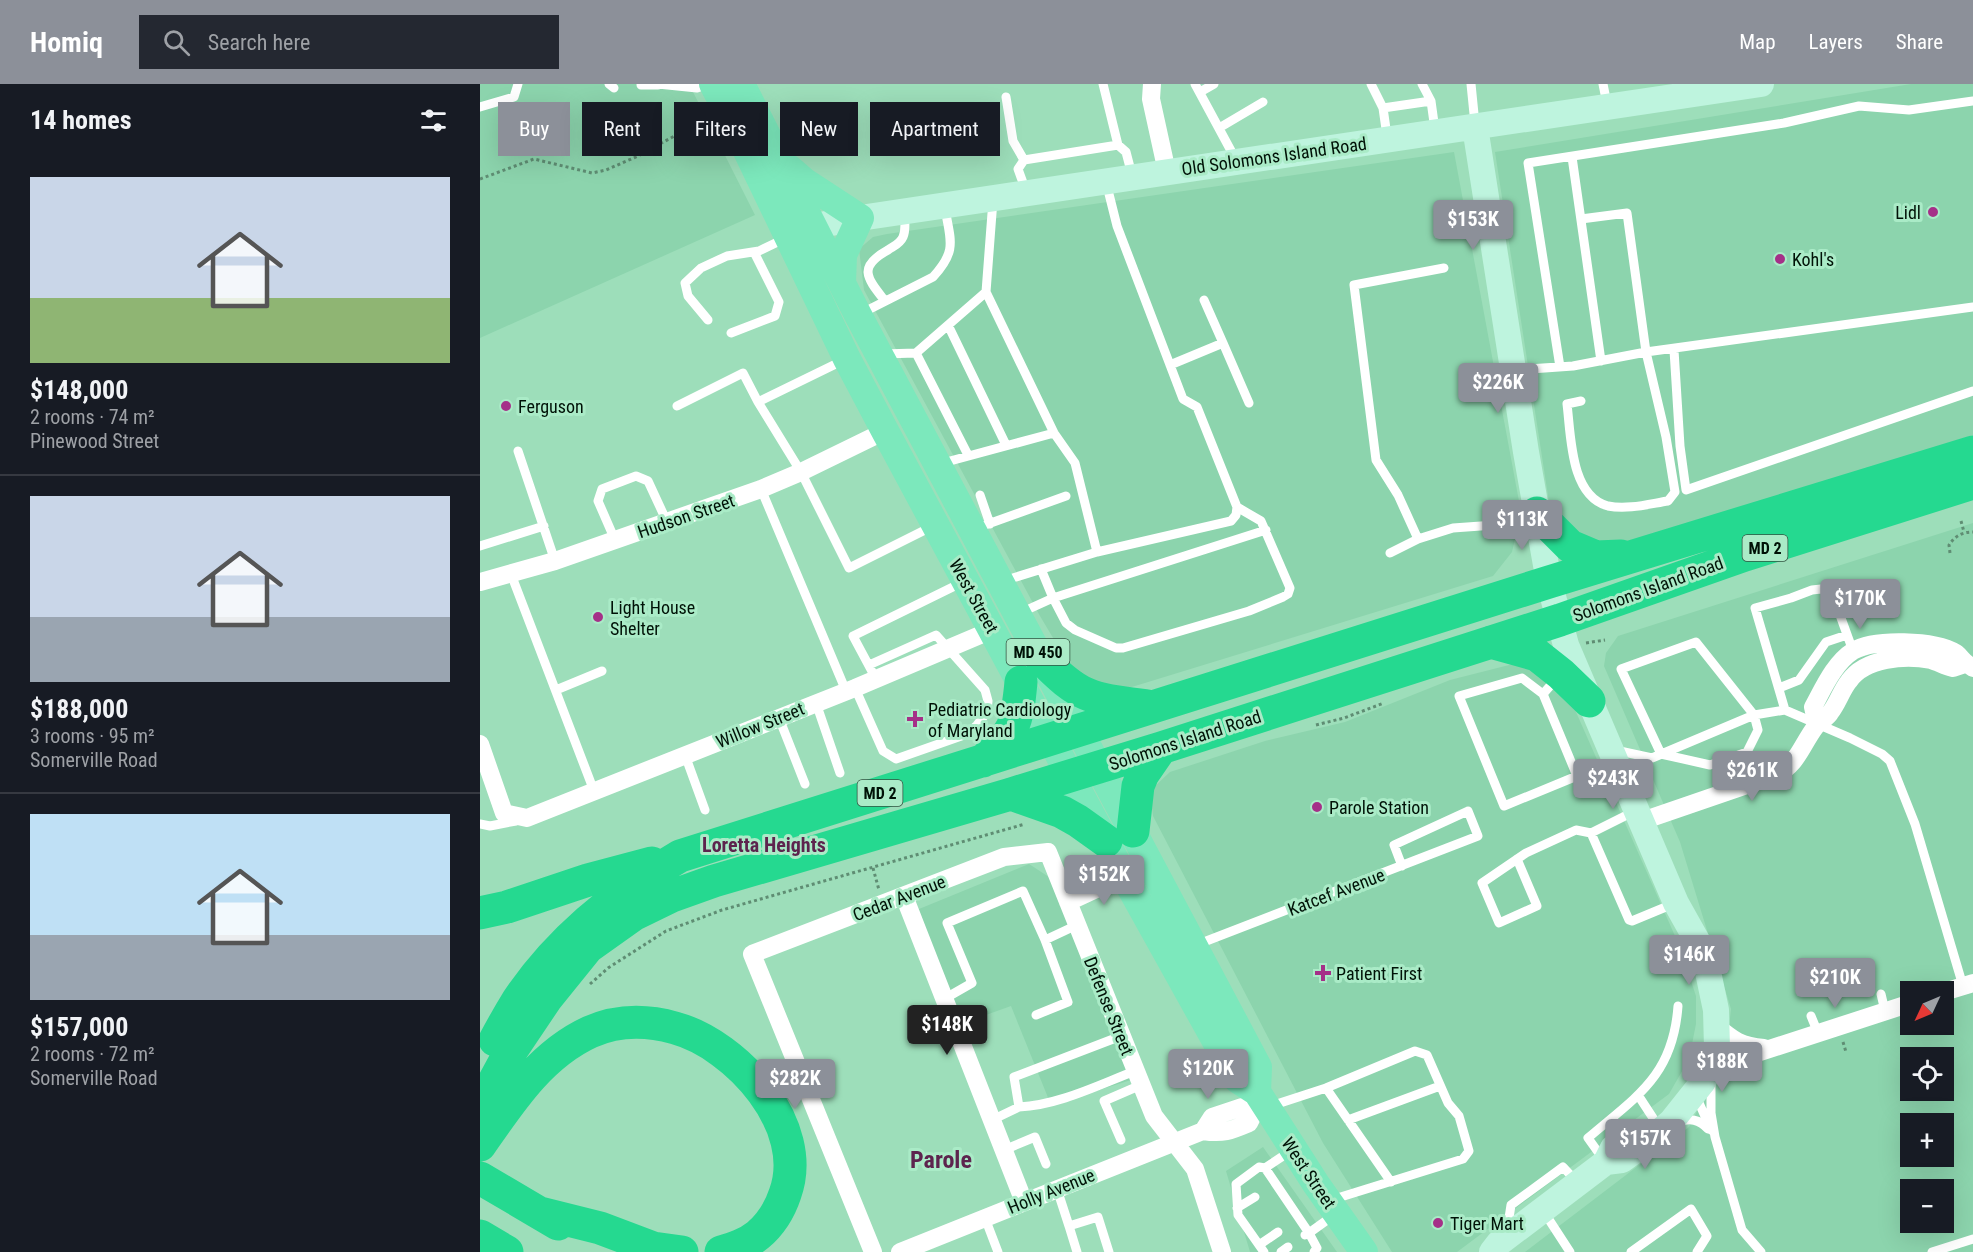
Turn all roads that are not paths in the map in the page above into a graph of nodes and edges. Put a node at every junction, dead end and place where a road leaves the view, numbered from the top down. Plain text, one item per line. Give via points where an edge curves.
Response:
1 (518, 84) edge
2 (658, 84) edge
3 (1103, 84) edge
4 (1152, 84) edge
5 (1214, 84) edge
6 (1371, 84) edge
7 (1422, 84) edge
8 (1471, 84) edge
9 (1761, 84) edge
10 (641, 85) edge
11 (1198, 88) edge
12 (1672, 91) edge
13 (729, 92) edge
14 (1605, 95) edge
15 (1006, 97) dead end
16 (1431, 101) junction
17 (1263, 102) dead end
18 (1973, 102) edge
19 (480, 107) edge
20 (1383, 108) junction
21 (1475, 126) junction
22 (1219, 128) junction
23 (1436, 132) junction
24 (1388, 140) junction
25 (1118, 145) junction
26 (1572, 157) junction
27 (1024, 160) junction
28 (782, 161) junction
29 (1238, 162) junction
30 (1167, 172) junction
31 (1133, 177) junction
32 (1106, 181) junction
33 (1027, 193) junction
34 (993, 198) junction
35 (944, 205) junction
36 (904, 211) junction
37 (860, 218) junction
38 (1581, 219) junction
39 (814, 226) junction
40 (788, 237) junction
41 (754, 252) junction
42 (1444, 268) dead end
43 (842, 282) junction
44 (986, 292) junction
45 (1203, 300) dead end
46 (885, 302) junction
47 (1973, 308) edge
48 (858, 315) junction
49 (708, 320) dead end
50 (948, 325) junction
51 (731, 333) dead end
52 (1223, 343) junction
53 (1674, 350) junction
54 (1646, 352) junction
55 (916, 353) junction
56 (879, 354) junction
57 (847, 359) junction
58 (1601, 361) junction
59 (1170, 365) junction
60 (1560, 367) junction
61 (1513, 370) junction
62 (1973, 391) edge
63 (1581, 401) dead end
64 (758, 402) junction
65 (1248, 404) dead end
66 (677, 406) dead end
67 (885, 431) junction
68 (1054, 433) junction
69 (1006, 445) junction
70 (518, 451) dead end
71 (1973, 452) edge
72 (968, 455) junction
73 (937, 464) junction
74 (801, 472) junction
75 (1973, 483) edge
76 (761, 489) junction
77 (980, 495) dead end
78 (1066, 496) dead end
79 (1237, 507) junction
80 (1538, 517) junction
81 (667, 522) junction
82 (935, 525) junction
83 (544, 526) junction
84 (981, 527) junction
85 (1266, 531) junction
86 (1418, 539) junction
87 (615, 540) junction
88 (480, 546) edge
89 (1097, 552) junction
90 (1390, 553) dead end
91 (1634, 556) junction
92 (555, 561) junction
93 (1041, 569) junction
94 (512, 574) junction
95 (966, 581) junction
96 (1000, 581) junction
97 (480, 582) edge
98 (1549, 582) junction
99 (1053, 598) junction
100 (1018, 614) junction
101 (1560, 620) junction
102 (992, 630) junction
103 (1491, 642) junction
104 (1850, 643) junction
105 (947, 648) junction
106 (1969, 666) edge
107 (1031, 670) junction
108 (602, 671) dead end
109 (872, 672) junction
110 (1552, 684) junction
111 (1779, 688) junction
112 (556, 690) junction
113 (850, 690) junction
114 (1589, 701) junction
115 (816, 703) junction
116 (1155, 707) junction
117 (1785, 710) junction
118 (1754, 715) junction
119 (779, 718) junction
120 (1817, 725) junction
121 (1066, 735) junction
122 (480, 744) edge
123 (1161, 748) junction
124 (1613, 754) junction
125 (1661, 754) junction
126 (685, 755) junction
127 (983, 761) junction
128 (1085, 771) junction
129 (840, 773) dead end
130 (1577, 776) junction
131 (805, 784) dead end
132 (594, 791) junction
133 (1011, 794) junction
134 (705, 810) dead end
135 (1639, 815) junction
136 (527, 818) junction
137 (480, 824) edge
138 (1591, 834) junction
139 (1119, 836) junction
140 (1048, 852) joint
141 (680, 856) junction
142 (1517, 859) junction
143 (1402, 866) junction
144 (1124, 876) junction
145 (903, 896) junction
146 (1068, 902) junction
147 (1676, 903) junction
148 (480, 913) edge
149 (1077, 925) junction
150 (1045, 940) junction
151 (1194, 946) junction
152 (1968, 985) edge
153 (944, 999) junction
154 (1900, 1003) edge
155 (1678, 1006) dead end
156 (1036, 1015) dead end
157 (1716, 1017) junction
158 (1122, 1036) junction
159 (1769, 1048) junction
160 (480, 1065) edge
161 (1138, 1078) junction
162 (1700, 1079) junction
163 (1440, 1086) junction
164 (1326, 1088) junction
165 (1638, 1095) junction
166 (1259, 1104) junction
167 (480, 1107) edge
168 (1019, 1107) junction
169 (992, 1120) junction
170 (1348, 1120) junction
171 (1657, 1123) junction
172 (1715, 1137) junction
173 (1121, 1140) dead end
174 (1173, 1142) junction
175 (480, 1145) edge
176 (1004, 1150) junction
177 (1293, 1150) junction
178 (1606, 1162) junction
179 (1046, 1164) dead end
180 (1265, 1168) junction
181 (484, 1180) edge
182 (1391, 1182) junction
183 (1578, 1183) junction
184 (1057, 1189) junction
185 (1255, 1197) dead end
186 (1024, 1202) junction
187 (1332, 1207) junction
188 (1237, 1208) junction
189 (1543, 1210) junction
190 (540, 1213) junction
191 (986, 1218) junction
192 (1069, 1226) junction
193 (1278, 1232) dead end
194 (1307, 1234) junction
195 (480, 1236) edge
196 (1973, 1239) edge
197 (1503, 1241) edge
198 (1261, 1248) edge
199 (507, 1252) edge
200 (606, 1252) edge
201 (682, 1252) edge
202 (721, 1252) edge
203 (873, 1252) edge
204 (900, 1252) edge
205 (998, 1252) edge
206 (1077, 1252) edge
207 (1109, 1252) edge
208 (1222, 1252) edge
209 (1314, 1252) edge
210 (1364, 1252) edge
211 (1474, 1252) edge
212 (1570, 1252) edge
213 (1631, 1252) edge
214 (1697, 1252) edge
215 (1761, 1252) edge
216 (1932, 1252) edge

1 - 19 lane via 514,97
2 - 10 lane
2 - 13 lane
3 - 25 lane
4 - 30 street via 1151,99
5 - 11 lane
6 - 20 lane
7 - 16 lane
8 - 21 lane
9 - 12 street, Old Solomons Island Road
11 - 22 lane
12 - 14 street, Old Solomons Island Road
13 - 28 main road, West Street / MD 450
13 - 40 main road, West Street / MD 450
14 - 21 street, Old Solomons Island Road
15 - 27 lane via 1013,141
16 - 20 lane
16 - 23 lane
17 - 22 lane
18 - 26 lane via 1910,110 1859,106 1784,123
20 - 24 lane
21 - 23 street, Old Solomons Island Road
21 - 61 street
22 - 29 lane
23 - 24 street, Old Solomons Island Road
24 - 29 street, Old Solomons Island Road
25 - 27 lane
25 - 31 lane via 1126,152
26 - 38 lane
26 - 60 lane via 1528,163
27 - 33 lane via 1018,170
28 - 37 main road via 805,182
28 - 39 main road, West Street / MD 450
29 - 30 street, Old Solomons Island Road
30 - 31 street, Old Solomons Island Road
31 - 32 street, Old Solomons Island Road
32 - 33 street, Old Solomons Island Road
32 - 59 lane via 1117,226
33 - 34 street, Old Solomons Island Road
34 - 35 street, Old Solomons Island Road
34 - 44 lane
35 - 36 street, Old Solomons Island Road
35 - 46 lane via 951,248 941,269
36 - 37 street, Old Solomons Island Road
36 - 46 lane via 903,238 873,258 868,269 873,286
37 - 39 street, Old Solomons Island Road
37 - 43 main road via 843,255
38 - 54 lane via 1627,213
38 - 58 lane
39 - 40 street, Old Solomons Island Road
39 - 43 main road, West Street / MD 450
40 - 41 lane
40 - 57 main road, West Street / MD 450
41 - 49 lane via 727,256 701,268 685,283 688,296
41 - 51 lane via 779,302 775,316
42 - 86 lane via 1354,285 1376,460
43 - 48 main road, West Street / MD 450
44 - 50 lane
44 - 68 lane
45 - 52 lane
46 - 48 lane
47 - 53 lane
48 - 56 main road, West Street / MD 450
50 - 55 lane
50 - 69 lane
52 - 59 lane
52 - 65 lane
53 - 54 lane
53 - 62 lane via 1686,490
54 - 58 lane
54 - 63 lane via 1675,492 1668,501 1632,507 1607,506 1583,487 1575,466 1567,404
55 - 56 lane
55 - 72 lane
56 - 73 main road, West Street / MD 450
57 - 64 lane
57 - 67 main road, West Street / MD 450
58 - 60 lane
59 - 79 lane via 1183,399 1197,407
60 - 61 lane
61 - 80 street
64 - 66 lane via 743,373
64 - 74 lane
67 - 73 main road via 902,432
67 - 74 street, Hudson Street
67 - 82 main road, West Street / MD 450
68 - 69 lane
68 - 89 lane via 1075,463
69 - 72 lane
70 - 83 lane
71 - 91 highway, Solomons Island Road / MD 2
72 - 73 lane
73 - 84 main road, West Street / MD 450
74 - 76 street, Hudson Street
74 - 82 lane via 849,568
75 - 101 highway, Solomons Island Road / MD 2 via 1745,555
76 - 81 street, Hudson Street
76 - 113 lane
77 - 84 lane
78 - 84 lane
79 - 85 lane via 1261,521
79 - 89 lane via 1231,521
80 - 86 lane via 1453,528
80 - 91 highway via 1570,546 1596,557
80 - 98 street
81 - 87 street, Hudson Street
81 - 87 lane via 648,481 636,476 602,489 598,501
82 - 95 main road, West Street / MD 450
83 - 88 lane
83 - 92 lane
84 - 96 main road, West Street / MD 450
85 - 99 lane
85 - 99 lane via 1290,588 1288,594 1249,611 1116,648 1066,623
86 - 90 lane
87 - 92 street, Hudson Street
89 - 93 lane
91 - 98 highway, Solomons Island Road / MD 2
92 - 94 street, Hudson Street
93 - 96 lane
93 - 99 lane
94 - 97 street, Hudson Street
94 - 112 lane
95 - 102 main road, West Street / MD 450
95 - 109 lane via 853,636
96 - 100 main road, West Street / MD 450
98 - 101 street
98 - 116 highway, Solomons Island Road / MD 2
99 - 100 lane
100 - 107 main road, West Street / MD 450
101 - 103 highway, Solomons Island Road / MD 2
101 - 114 street
102 - 105 street, Willow Street
102 - 107 main road, West Street / MD 450
103 - 110 highway via 1537,655
103 - 123 highway, Solomons Island Road / MD 2
104 - 106 street via 1926,644 1956,653
104 - 111 lane via 1826,642 1799,680
104 - 111 lane via 1832,593 1812,590 1755,608
104 - 120 street via 1813,707
105 - 109 street, Willow Street
105 - 113 lane via 985,690 988,701 987,712 967,734 896,759 883,751
106 - 120 street via 1953,668 1904,657 1869,665 1849,680 1830,714
107 - 116 highway via 1063,680 1091,697
107 - 121 main road, West Street / MD 450
107 - 127 highway via 1014,727
108 - 112 lane
109 - 113 street, Willow Street
110 - 114 highway
110 - 130 lane
110 - 130 lane via 1522,678 1459,696 1504,806
111 - 117 lane
112 - 132 lane
113 - 115 street, Willow Street
114 - 124 street
115 - 119 street, Willow Street
115 - 129 lane
116 - 121 highway, Solomons Island Road / MD 2
117 - 118 lane
117 - 120 lane
118 - 125 lane
118 - 125 lane via 1758,730 1747,752 1710,765
118 - 125 lane via 1696,642 1621,669
119 - 126 street, Willow Street
119 - 131 lane
120 - 135 street via 1801,752 1787,769 1776,775
120 - 152 lane via 1890,761
121 - 127 highway, Solomons Island Road / MD 2
121 - 128 main road, West Street / MD 450
122 - 136 street via 504,813
123 - 128 highway, Solomons Island Road / MD 2
123 - 139 highway via 1143,774
124 - 125 lane via 1652,758
124 - 130 lane
124 - 135 street
126 - 132 street, Willow Street
126 - 134 lane
127 - 141 highway, Solomons Island Road / MD 2
128 - 133 highway, Solomons Island Road / MD 2
128 - 139 main road, West Street / MD 450
132 - 136 street, Willow Street
133 - 139 highway
133 - 167 highway, Solomons Island Road / MD 2 via 714,881 633,915 588,947 546,999
135 - 138 lane
135 - 147 street
136 - 137 lane via 490,826
138 - 142 lane via 1576,830
138 - 147 lane via 1629,921
139 - 144 main road, West Street / MD 450
139 - 151 main road, West Street / MD 450
140 - 145 street, Cedar Avenue via 1004,857
140 - 146 street, Defense Street
141 - 148 highway, MD 2
141 - 160 highway, Solomons Island Road via 620,894 546,963 518,1000
142 - 142 lane via 1482,883 1498,923 1537,906
143 - 143 lane, Katcef Avenue via 1478,836 1468,811 1395,845
143 - 151 lane, Katcef Avenue
144 - 146 street
144 - 166 main road, West Street / MD 450 via 1237,1079
145 - 153 street
145 - 203 street, Cedar Avenue via 752,954
146 - 149 street, Defense Street
147 - 157 street via 1704,954
149 - 150 lane
149 - 158 street, Defense Street
150 - 153 lane via 1023,891 947,923 972,983
150 - 156 lane via 1068,1002
151 - 166 main road, West Street / MD 450 via 1258,1067
153 - 169 street
154 - 159 street via 1883,1003 1814,1024
155 - 165 lane via 1670,1051 1659,1072
157 - 159 street via 1734,1041 1746,1047
157 - 162 street via 1717,1048
157 - 171 street via 1704,1031 1697,1062 1684,1086
158 - 161 street, Defense Street
158 - 168 lane via 1014,1077
159 - 162 street
161 - 168 lane
161 - 173 lane via 1104,1101
161 - 174 street, Defense Street via 1154,1116
162 - 171 street
162 - 172 lane
162 - 172 lane
163 - 164 lane via 1427,1055 1415,1051
163 - 170 lane
163 - 182 lane via 1459,1116 1469,1151 1463,1159
164 - 166 lane
164 - 170 lane
165 - 171 lane
165 - 178 lane via 1588,1138
166 - 174 street, Holly Avenue via 1212,1117 1203,1131
166 - 177 main road, West Street / MD 450
168 - 169 lane
169 - 176 street
170 - 182 lane
171 - 172 lane via 1690,1119 1705,1125
171 - 178 street via 1622,1160
172 - 215 lane via 1742,1230
174 - 184 street, Holly Avenue
174 - 208 street, Defense Street via 1195,1168
175 - 202 highway via 514,1095 536,1072 590,1032 620,1023 652,1023 692,1035 721,1051 748,1074 781,1122 789,1147 790,1182 771,1221 744,1244
176 - 179 lane via 1035,1137
176 - 186 street
177 - 180 lane
177 - 187 main road, West Street / MD 450
178 - 183 street
180 - 188 lane via 1259,1167 1236,1184
180 - 194 lane
181 - 190 highway
182 - 187 lane
183 - 189 street
183 - 197 lane via 1563,1167 1511,1206
184 - 186 street, Holly Avenue
184 - 192 lane
185 - 188 lane
186 - 191 street, Holly Avenue
187 - 194 lane
187 - 210 main road, West Street / MD 450
188 - 198 lane
189 - 197 street
189 - 212 lane
190 - 200 highway
190 - 201 highway via 600,1228 653,1248
191 - 204 street, Holly Avenue
191 - 205 lane
192 - 206 lane
192 - 207 lane via 1098,1216
193 - 198 lane
194 - 209 lane via 1317,1248
195 - 199 highway
196 - 216 lane
197 - 211 street
213 - 214 lane via 1691,1209 1707,1236

